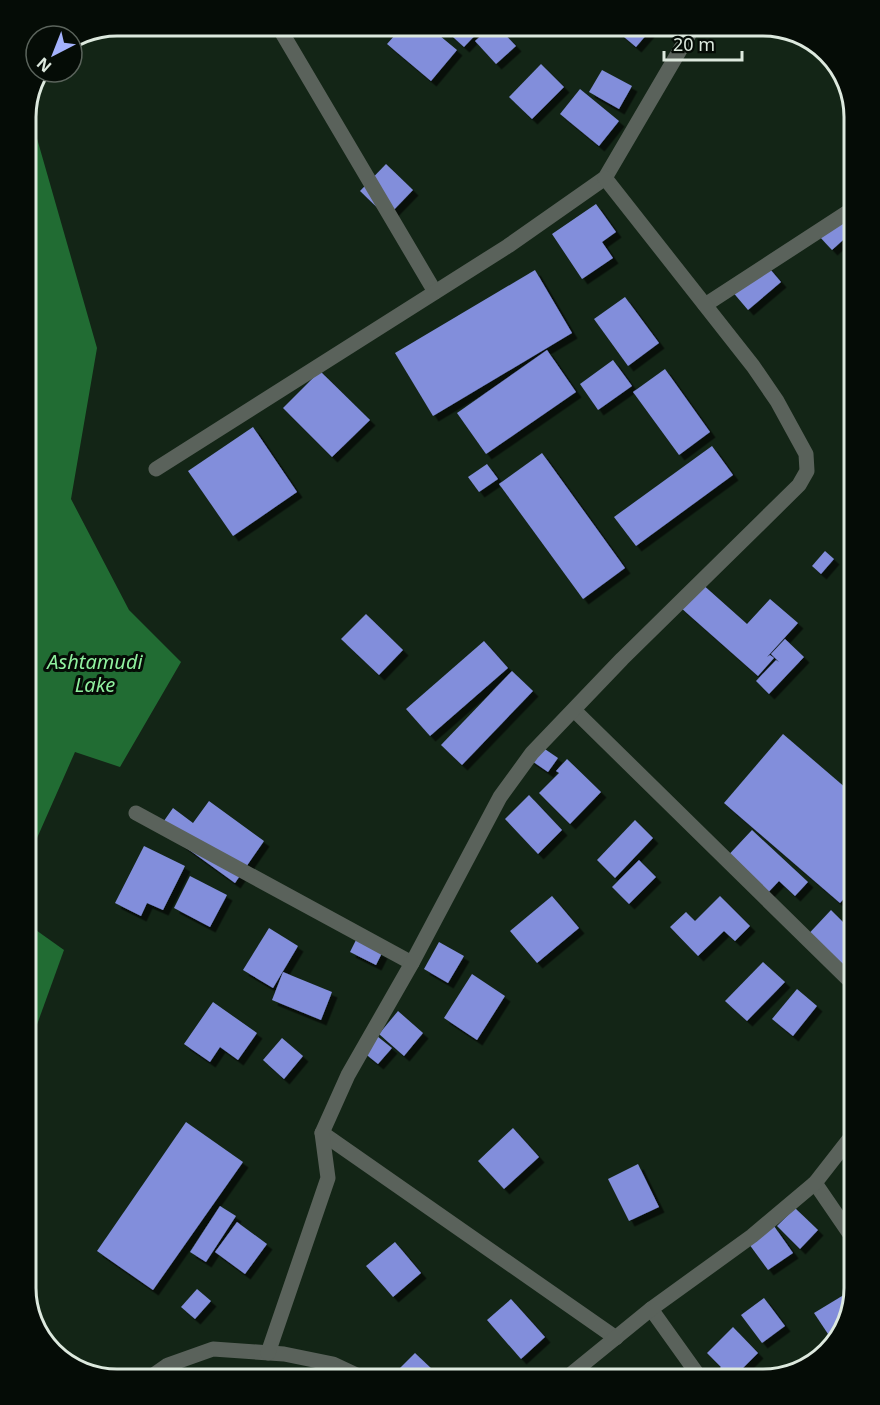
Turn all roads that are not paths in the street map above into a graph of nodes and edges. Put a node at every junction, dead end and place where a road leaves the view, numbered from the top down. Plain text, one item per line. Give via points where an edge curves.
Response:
1 (284, 36) edge
2 (688, 36) edge
3 (605, 178) junction
4 (844, 215) edge
5 (435, 292) junction
6 (705, 305) junction
7 (156, 470) dead end
8 (575, 711) junction
9 (136, 813) dead end
10 (412, 963) junction
11 (844, 974) edge
12 (322, 1133) junction
13 (844, 1147) edge
14 (815, 1183) junction
15 (844, 1224) edge
16 (651, 1309) junction
17 (616, 1338) junction
18 (268, 1353) junction
19 (162, 1369) edge
20 (344, 1369) edge
21 (577, 1369) edge
22 (693, 1369) edge

1 - 5 street
2 - 3 street
3 - 5 street
3 - 6 street
4 - 6 street
5 - 7 street
6 - 8 street via 777,401 806,454 807,471 799,485 622,659
8 - 10 street via 532,753 500,797
8 - 11 street
9 - 10 street
10 - 12 street via 348,1075
12 - 17 street
12 - 18 street via 328,1178
13 - 14 street
14 - 15 street
14 - 16 street via 752,1236
16 - 17 street
16 - 22 street
17 - 21 street
18 - 19 street via 213,1349
18 - 20 street

